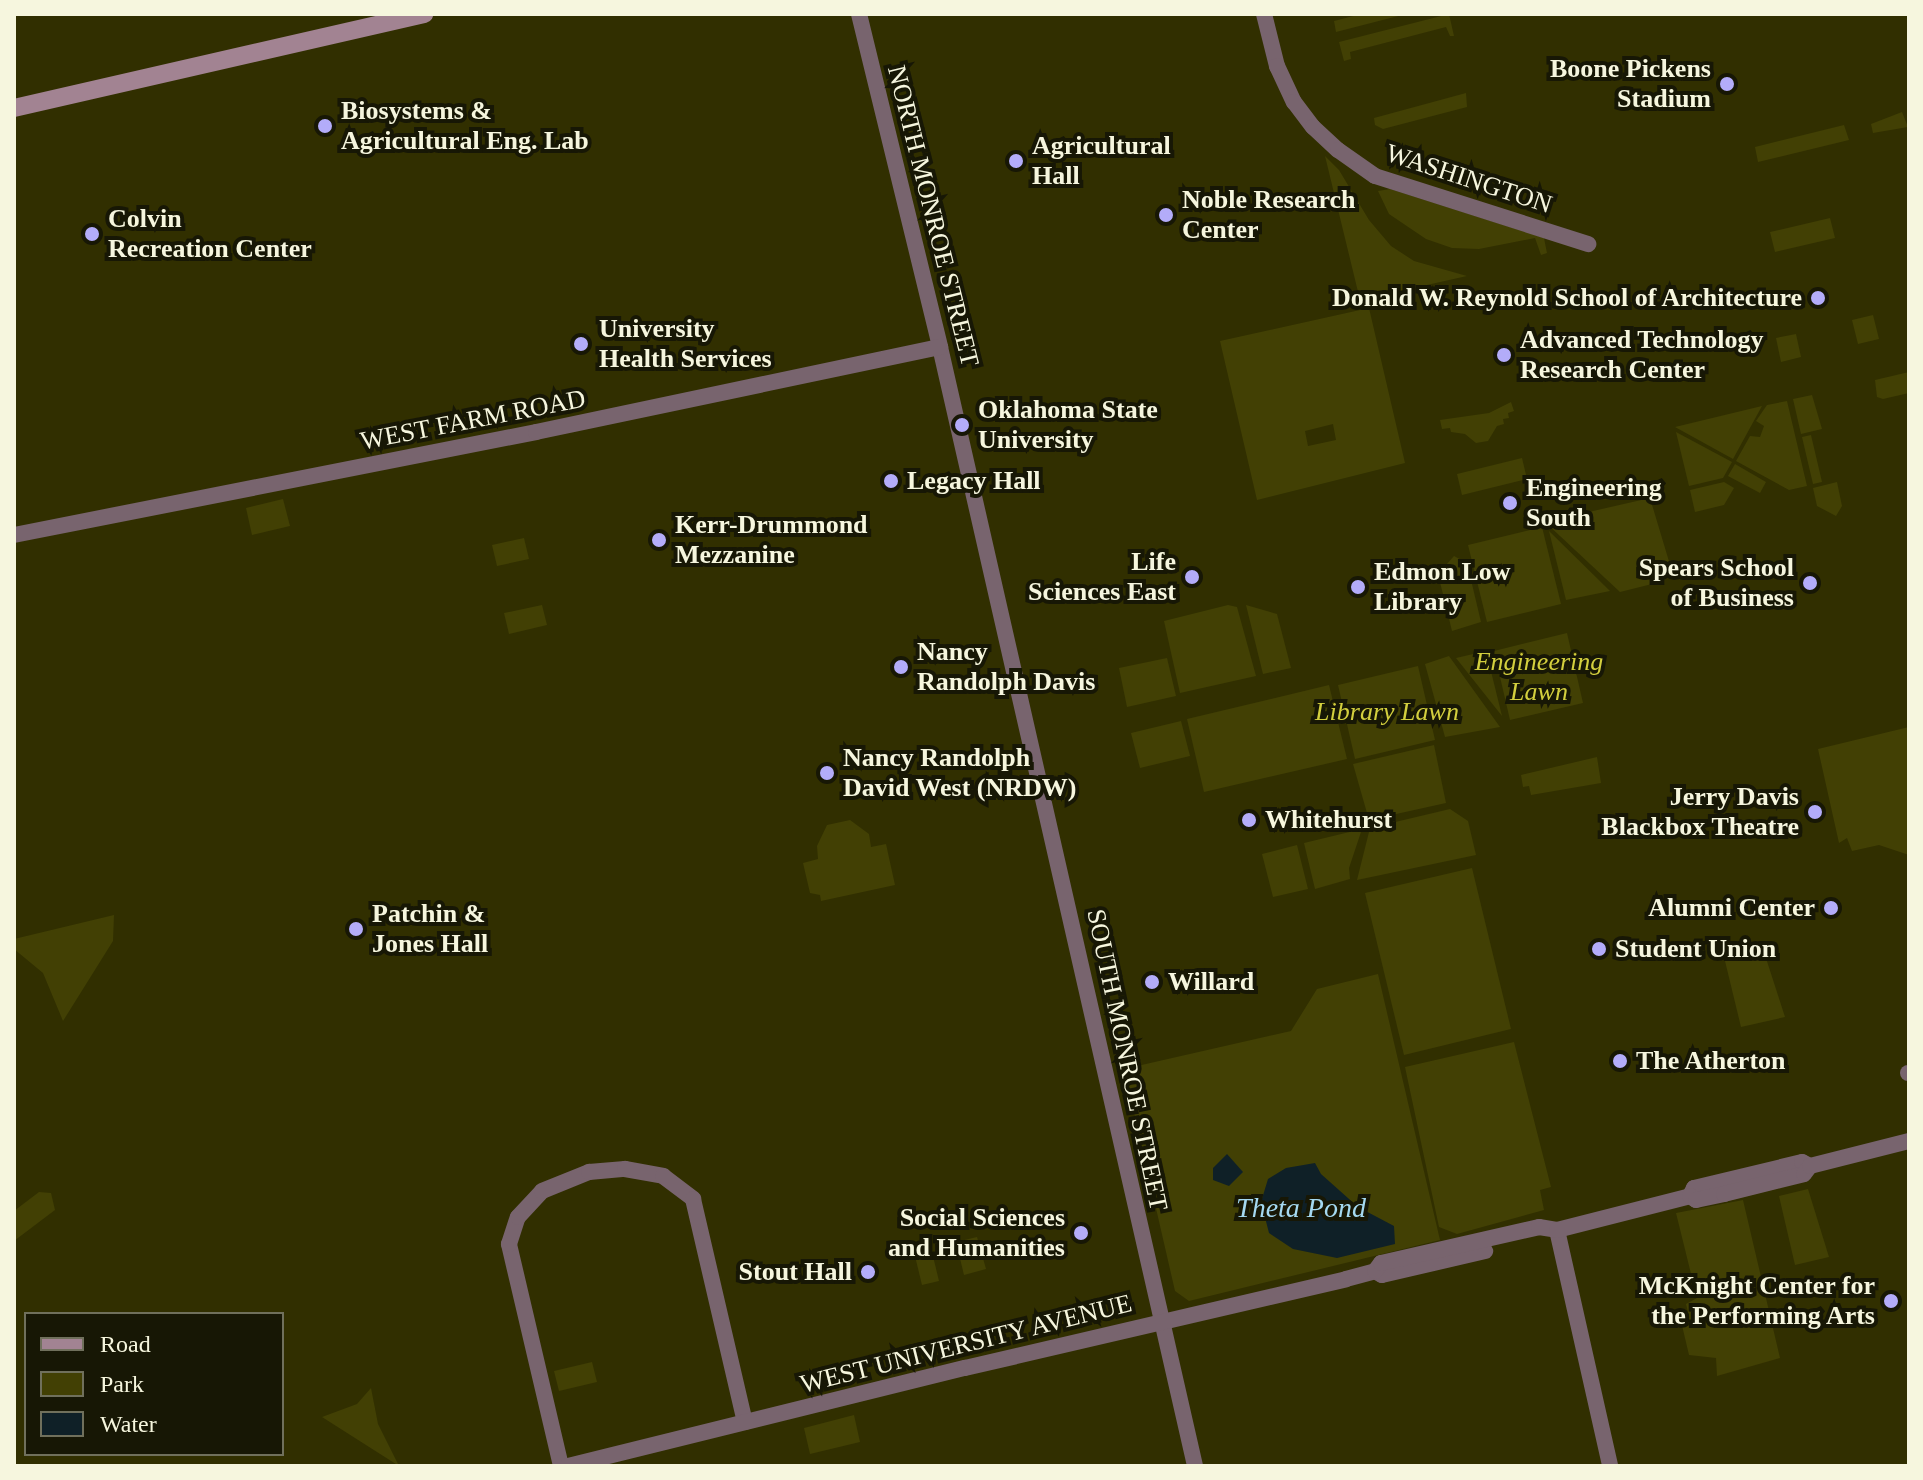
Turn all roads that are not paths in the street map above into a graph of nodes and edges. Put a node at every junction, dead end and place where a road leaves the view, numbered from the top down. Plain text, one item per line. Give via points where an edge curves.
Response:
1 (424, 14) edge
2 (859, 14) edge
3 (1264, 14) edge
4 (14, 108) edge
5 (1588, 244) dead end
6 (940, 347) junction
7 (14, 535) edge
8 (1013, 664) joint
9 (1909, 1141) edge
10 (1551, 1230) junction
11 (1160, 1321) junction
12 (745, 1422) junction
13 (561, 1466) edge
14 (568, 1466) edge
15 (1195, 1466) edge
16 (1610, 1466) edge

1 - 4 main road
2 - 6 street, NORTH MONROE STREET
3 - 5 street, WASHINGTON via 1277,66 1294,102 1338,150 1375,176
6 - 7 street, WEST FARM ROAD
6 - 8 street, NORTH MONROE STREET
8 - 11 street, SOUTH MONROE STREET
9 - 10 street, WEST UNIVERSITY AVENUE via 1724,1194 1696,1200 1690,1196
10 - 11 street, WEST UNIVERSITY AVENUE via 1539,1227 1381,1263 1375,1271
10 - 16 street
11 - 12 street, WEST UNIVERSITY AVENUE
11 - 15 street, SOUTH MONROE STREET
12 - 13 street via 693,1199 663,1176 625,1169 589,1172 542,1191 518,1217 509,1244
12 - 14 street, WEST UNIVERSITY AVENUE

